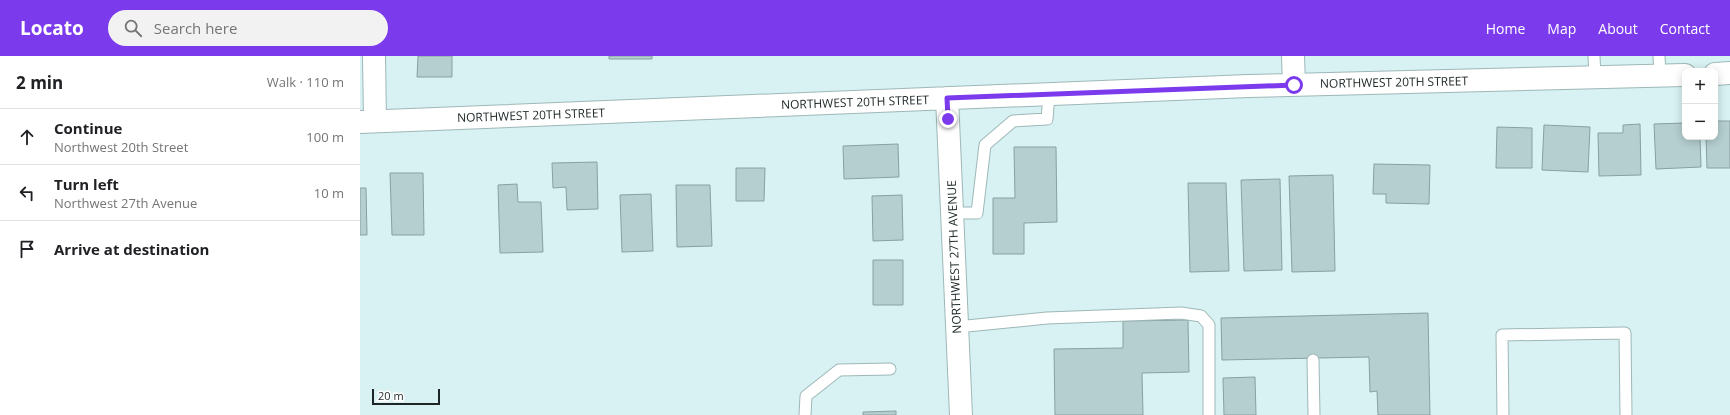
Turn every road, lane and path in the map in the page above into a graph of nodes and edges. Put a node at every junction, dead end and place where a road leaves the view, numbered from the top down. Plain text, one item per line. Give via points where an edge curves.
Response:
1 (374, 56) edge
2 (1293, 56) edge
3 (1594, 66) edge
4 (1660, 66) edge
5 (1682, 74) edge
6 (1718, 74) edge
7 (1730, 74) edge
8 (1294, 85) junction
9 (1049, 94) junction
10 (947, 98) junction
11 (368, 121) edge
12 (952, 213) junction
13 (957, 327) junction
14 (1312, 360) dead end
15 (890, 369) dead end
16 (805, 415) edge
17 (961, 415) edge
18 (1209, 415) edge
19 (1314, 415) edge
20 (1503, 415) edge
21 (1626, 415) edge

1 - 11 street
2 - 8 street
3 - 4 street, NORTHWEST 20TH STREET
3 - 8 street, NORTHWEST 20TH STREET
4 - 5 street, NORTHWEST 20TH STREET
6 - 7 street
8 - 9 street, NORTHWEST 20TH STREET
9 - 10 street, NORTHWEST 20TH STREET
9 - 12 lane via 1047,120 1013,121 985,145 977,213
10 - 11 street, NORTHWEST 20TH STREET
10 - 12 street, NORTHWEST 27TH AVENUE
12 - 13 street, NORTHWEST 27TH AVENUE
13 - 17 street, NORTHWEST 27TH AVENUE
13 - 18 lane via 1047,318 1181,313 1201,316 1209,325
14 - 19 lane
15 - 16 lane via 839,370 806,396
20 - 21 lane via 1502,335 1625,333

